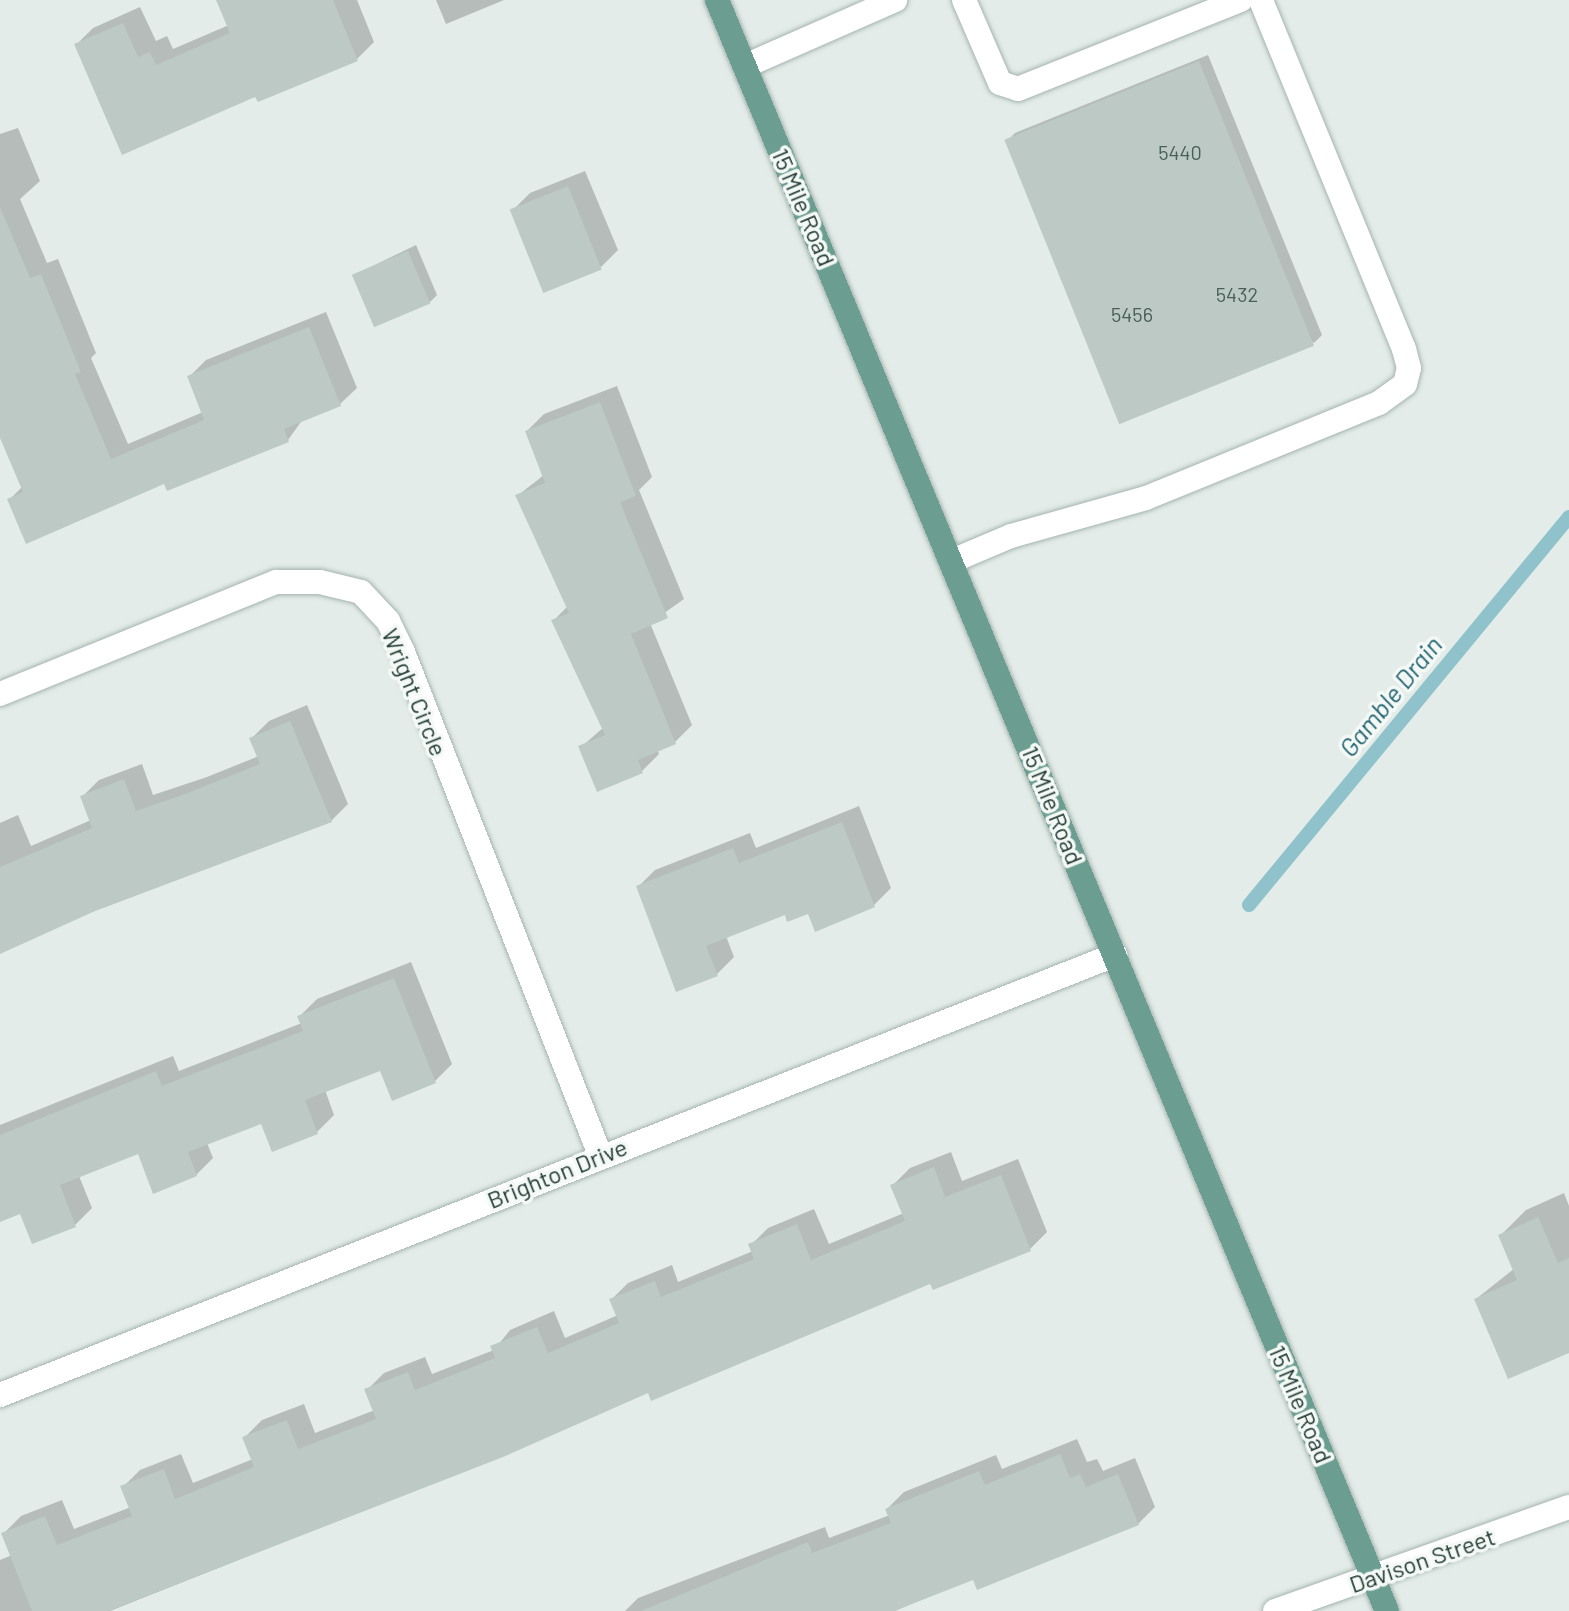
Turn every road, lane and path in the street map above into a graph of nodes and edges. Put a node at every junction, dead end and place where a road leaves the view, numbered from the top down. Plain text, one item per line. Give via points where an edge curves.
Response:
1 (717, 0) edge
2 (895, 0) edge
3 (964, 0) edge
4 (1241, 0) edge
5 (1261, 0) edge
6 (745, 66) junction
7 (952, 561) junction
8 (0, 694) edge
9 (1115, 955) junction
10 (600, 1155) junction
11 (0, 1395) edge
12 (1569, 1507) edge
13 (1373, 1577) junction
14 (1275, 1611) edge
15 (1387, 1611) edge

1 - 6 main road, 15 Mile Road
2 - 6 street
3 - 4 street via 1000,83 1018,89
5 - 7 street via 1404,349 1409,368 1405,384 1379,403 1146,498 1011,536
6 - 7 main road, 15 Mile Road
7 - 9 main road, 15 Mile Road
8 - 10 street, Wright Circle via 276,582 320,582 361,592 388,621 403,652
9 - 10 street, Brighton Drive
9 - 13 main road, 15 Mile Road
10 - 11 street, Brighton Drive
12 - 13 street, Davison Street
13 - 14 street, Davison Street
13 - 15 main road, 15 Mile Road

